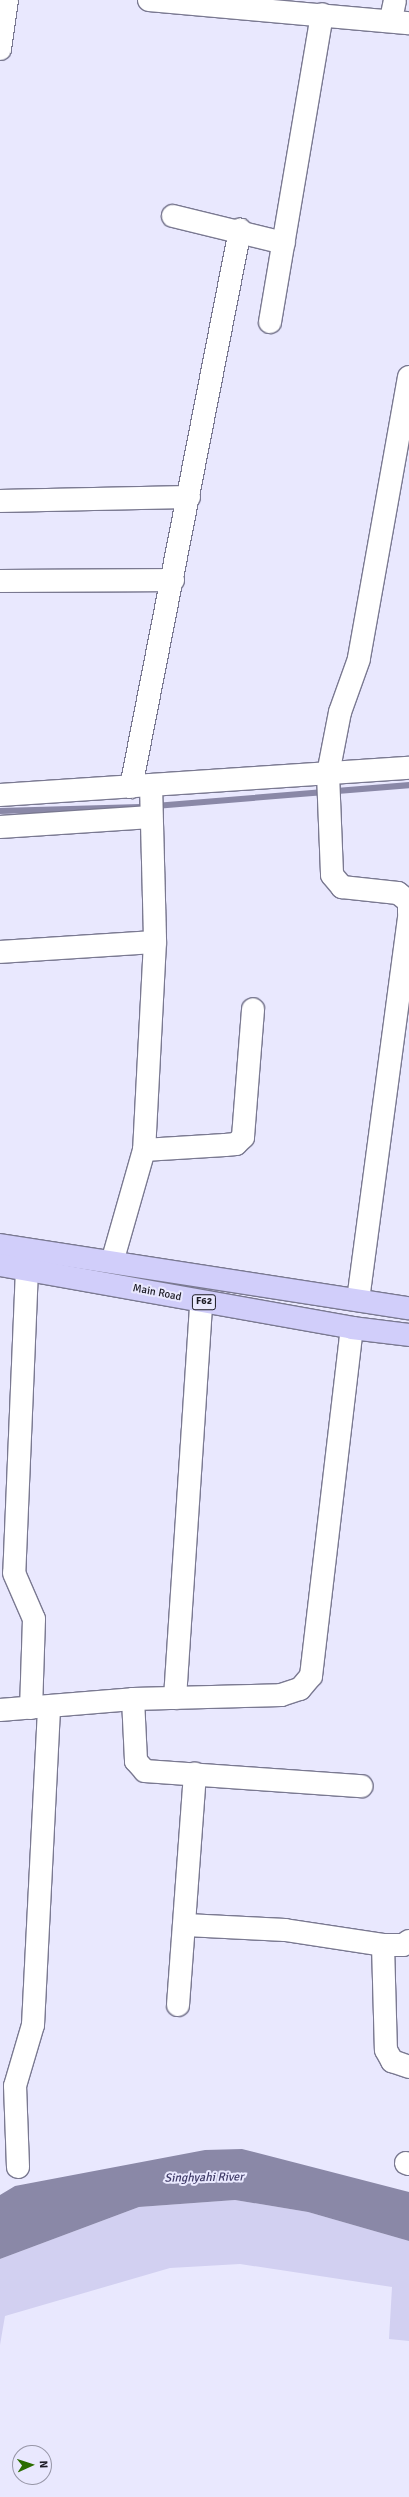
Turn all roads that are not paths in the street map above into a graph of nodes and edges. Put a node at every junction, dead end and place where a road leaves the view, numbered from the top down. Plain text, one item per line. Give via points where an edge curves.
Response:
1 (7, 0) edge
2 (149, 0) edge
3 (322, 14) junction
4 (399, 14) edge
5 (0, 49) edge
6 (173, 216) dead end
7 (240, 230) junction
8 (284, 243) junction
9 (270, 322) dead end
10 (409, 377) edge
11 (189, 497) junction
12 (0, 501) edge
13 (173, 580) junction
14 (0, 581) edge
15 (409, 768) edge
16 (328, 774) junction
17 (0, 796) edge
18 (147, 799) junction
19 (0, 827) edge
20 (409, 912) edge
21 (409, 916) edge
22 (155, 942) junction
23 (0, 952) edge
24 (253, 1009) dead end
25 (144, 1150) junction
26 (0, 1245) edge
27 (112, 1262) junction
28 (0, 1265) edge
29 (27, 1269) junction
30 (358, 1300) junction
31 (201, 1302) junction
32 (409, 1308) edge
33 (352, 1328) junction
34 (409, 1335) edge
35 (175, 1698) junction
36 (133, 1699) junction
37 (40, 1708) junction
38 (0, 1710) edge
39 (195, 1774) junction
40 (361, 1786) dead end
41 (186, 1925) junction
42 (409, 1941) edge
43 (383, 1945) junction
44 (178, 2005) dead end
45 (409, 2067) edge
46 (18, 2168) dead end

1 - 5 street
2 - 3 street
3 - 4 street
3 - 8 street
6 - 7 street
7 - 8 street
7 - 11 street
8 - 9 street
10 - 16 street via 359,658 340,712
11 - 12 street
11 - 13 street
13 - 14 street
13 - 18 street
15 - 16 street
16 - 18 street
16 - 20 street via 332,875 342,887 398,893 409,902
17 - 18 street
18 - 19 street
18 - 22 street
21 - 30 street
22 - 23 street
22 - 25 street
24 - 25 street via 243,1137 236,1144 225,1146
25 - 27 street
26 - 27 main road, Main Road / F62
27 - 30 main road, Main Road / F62
28 - 29 main road, Main Road / F62
29 - 31 main road, Main Road / F62
29 - 37 street via 14,1573 16,1583 33,1615
30 - 32 main road, Main Road / F62
31 - 33 main road, Main Road / F62
31 - 35 street
33 - 34 main road, Main Road / F62
33 - 35 street via 310,1676 300,1690 281,1695
35 - 36 street
36 - 37 street
36 - 39 street via 138,1766 144,1771
37 - 38 street
37 - 46 street via 34,2024 15,2086
39 - 40 street
39 - 41 street
41 - 43 street via 285,1930
41 - 44 street
42 - 43 street via 403,1945
43 - 45 street via 386,2050 392,2061

